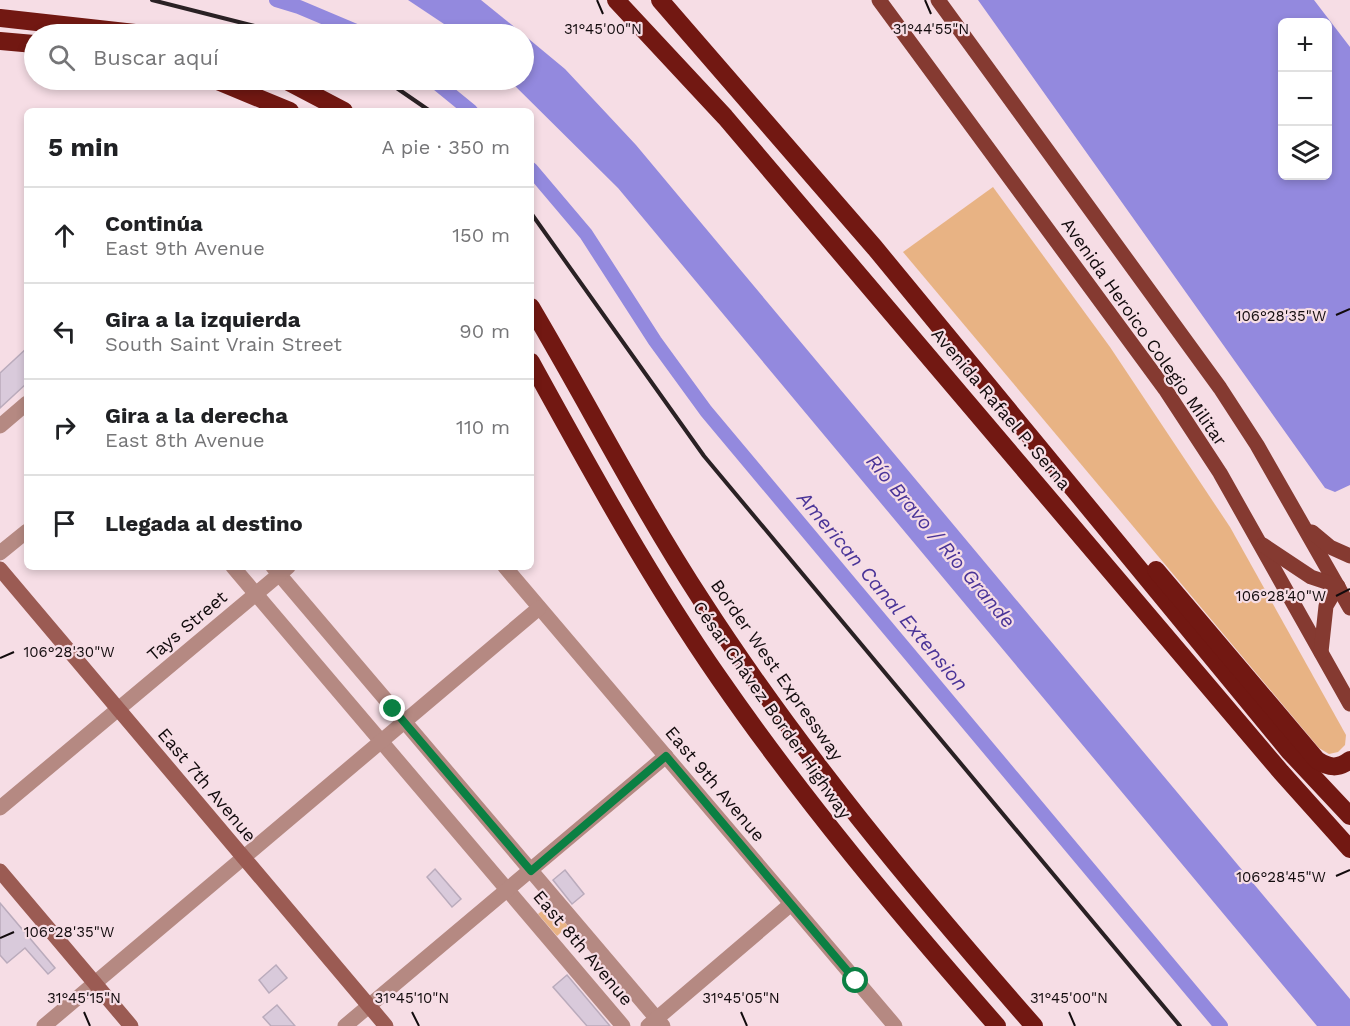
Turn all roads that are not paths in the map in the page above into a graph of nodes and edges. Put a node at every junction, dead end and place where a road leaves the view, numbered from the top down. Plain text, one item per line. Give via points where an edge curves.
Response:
1 (616, 0) edge
2 (660, 0) edge
3 (879, 0) edge
4 (938, 0) edge
5 (0, 18) edge
6 (67, 24) edge
7 (0, 41) edge
8 (24, 43) edge
9 (239, 90) edge
10 (304, 90) edge
11 (283, 108) edge
12 (338, 108) edge
13 (534, 312) edge
14 (534, 367) edge
15 (24, 406) edge
16 (0, 426) edge
17 (1078, 495) junction
18 (1304, 526) junction
19 (24, 533) edge
20 (1260, 543) junction
21 (0, 553) edge
22 (1350, 556) edge
23 (0, 569) edge
24 (235, 570) edge
25 (280, 570) edge
26 (507, 570) edge
27 (1338, 586) junction
28 (256, 595) junction
29 (539, 608) junction
30 (1350, 608) edge
31 (1321, 652) junction
32 (1350, 704) edge
33 (117, 709) junction
34 (405, 723) junction
35 (382, 742) junction
36 (666, 756) junction
37 (1350, 760) edge
38 (0, 808) edge
39 (1350, 816) edge
40 (1350, 849) edge
41 (243, 857) junction
42 (0, 871) edge
43 (531, 871) junction
44 (507, 890) junction
45 (791, 904) junction
46 (94, 984) junction
47 (369, 1006) junction
48 (656, 1024) edge
49 (44, 1026) edge
50 (131, 1026) edge
51 (345, 1026) edge
52 (386, 1026) edge
53 (623, 1026) edge
54 (895, 1026) edge
55 (997, 1026) edge
56 (1034, 1026) edge

1 - 40 highway, Avenida Rafael P. Serna via 725,117
2 - 17 highway, Avenida Rafael P. Serna via 875,248
3 - 20 main road, Avenida Heroico Colegio Militar via 1165,389
4 - 18 main road, Avenida Heroico Colegio Militar via 1213,378
5 - 6 highway
7 - 8 highway
9 - 11 highway
10 - 12 highway
13 - 56 highway, Border West Expressway via 650,516 755,680 872,838
14 - 55 highway, César Chávez Border Highway via 642,558 718,676 828,827
15 - 16 street
17 - 37 highway via 1122,531 1317,760 1331,767
17 - 39 highway, Avenida Rafael P. Serna via 1289,751
18 - 22 main road via 1330,547
18 - 27 main road, Avenida Heroico Colegio Militar
19 - 21 street
20 - 27 main road via 1311,577
20 - 31 main road, Avenida Heroico Colegio Militar
23 - 33 street, East 7th Avenue
24 - 28 street, East 8th Avenue
25 - 28 street, Tays Street
25 - 34 street, East 8th Avenue
26 - 29 street, East 9th Avenue
27 - 30 main road, Avenida Heroico Colegio Militar
27 - 31 main road via 1324,612
28 - 33 street, Tays Street
28 - 35 street, East 8th Avenue
29 - 34 street
29 - 36 street, East 9th Avenue
31 - 32 main road, Avenida Heroico Colegio Militar
33 - 38 street, Tays Street
33 - 41 street, East 7th Avenue
34 - 35 street
34 - 43 street, East 8th Avenue
35 - 41 street
35 - 44 street, East 8th Avenue
36 - 43 street
36 - 45 street, East 9th Avenue
41 - 46 street
41 - 47 street, East 7th Avenue
42 - 46 street
43 - 44 street
43 - 48 street, East 8th Avenue
44 - 47 street
44 - 53 street, East 8th Avenue
45 - 48 street
45 - 54 street, East 9th Avenue
46 - 49 street
46 - 50 street
47 - 51 street
47 - 52 street, East 7th Avenue

